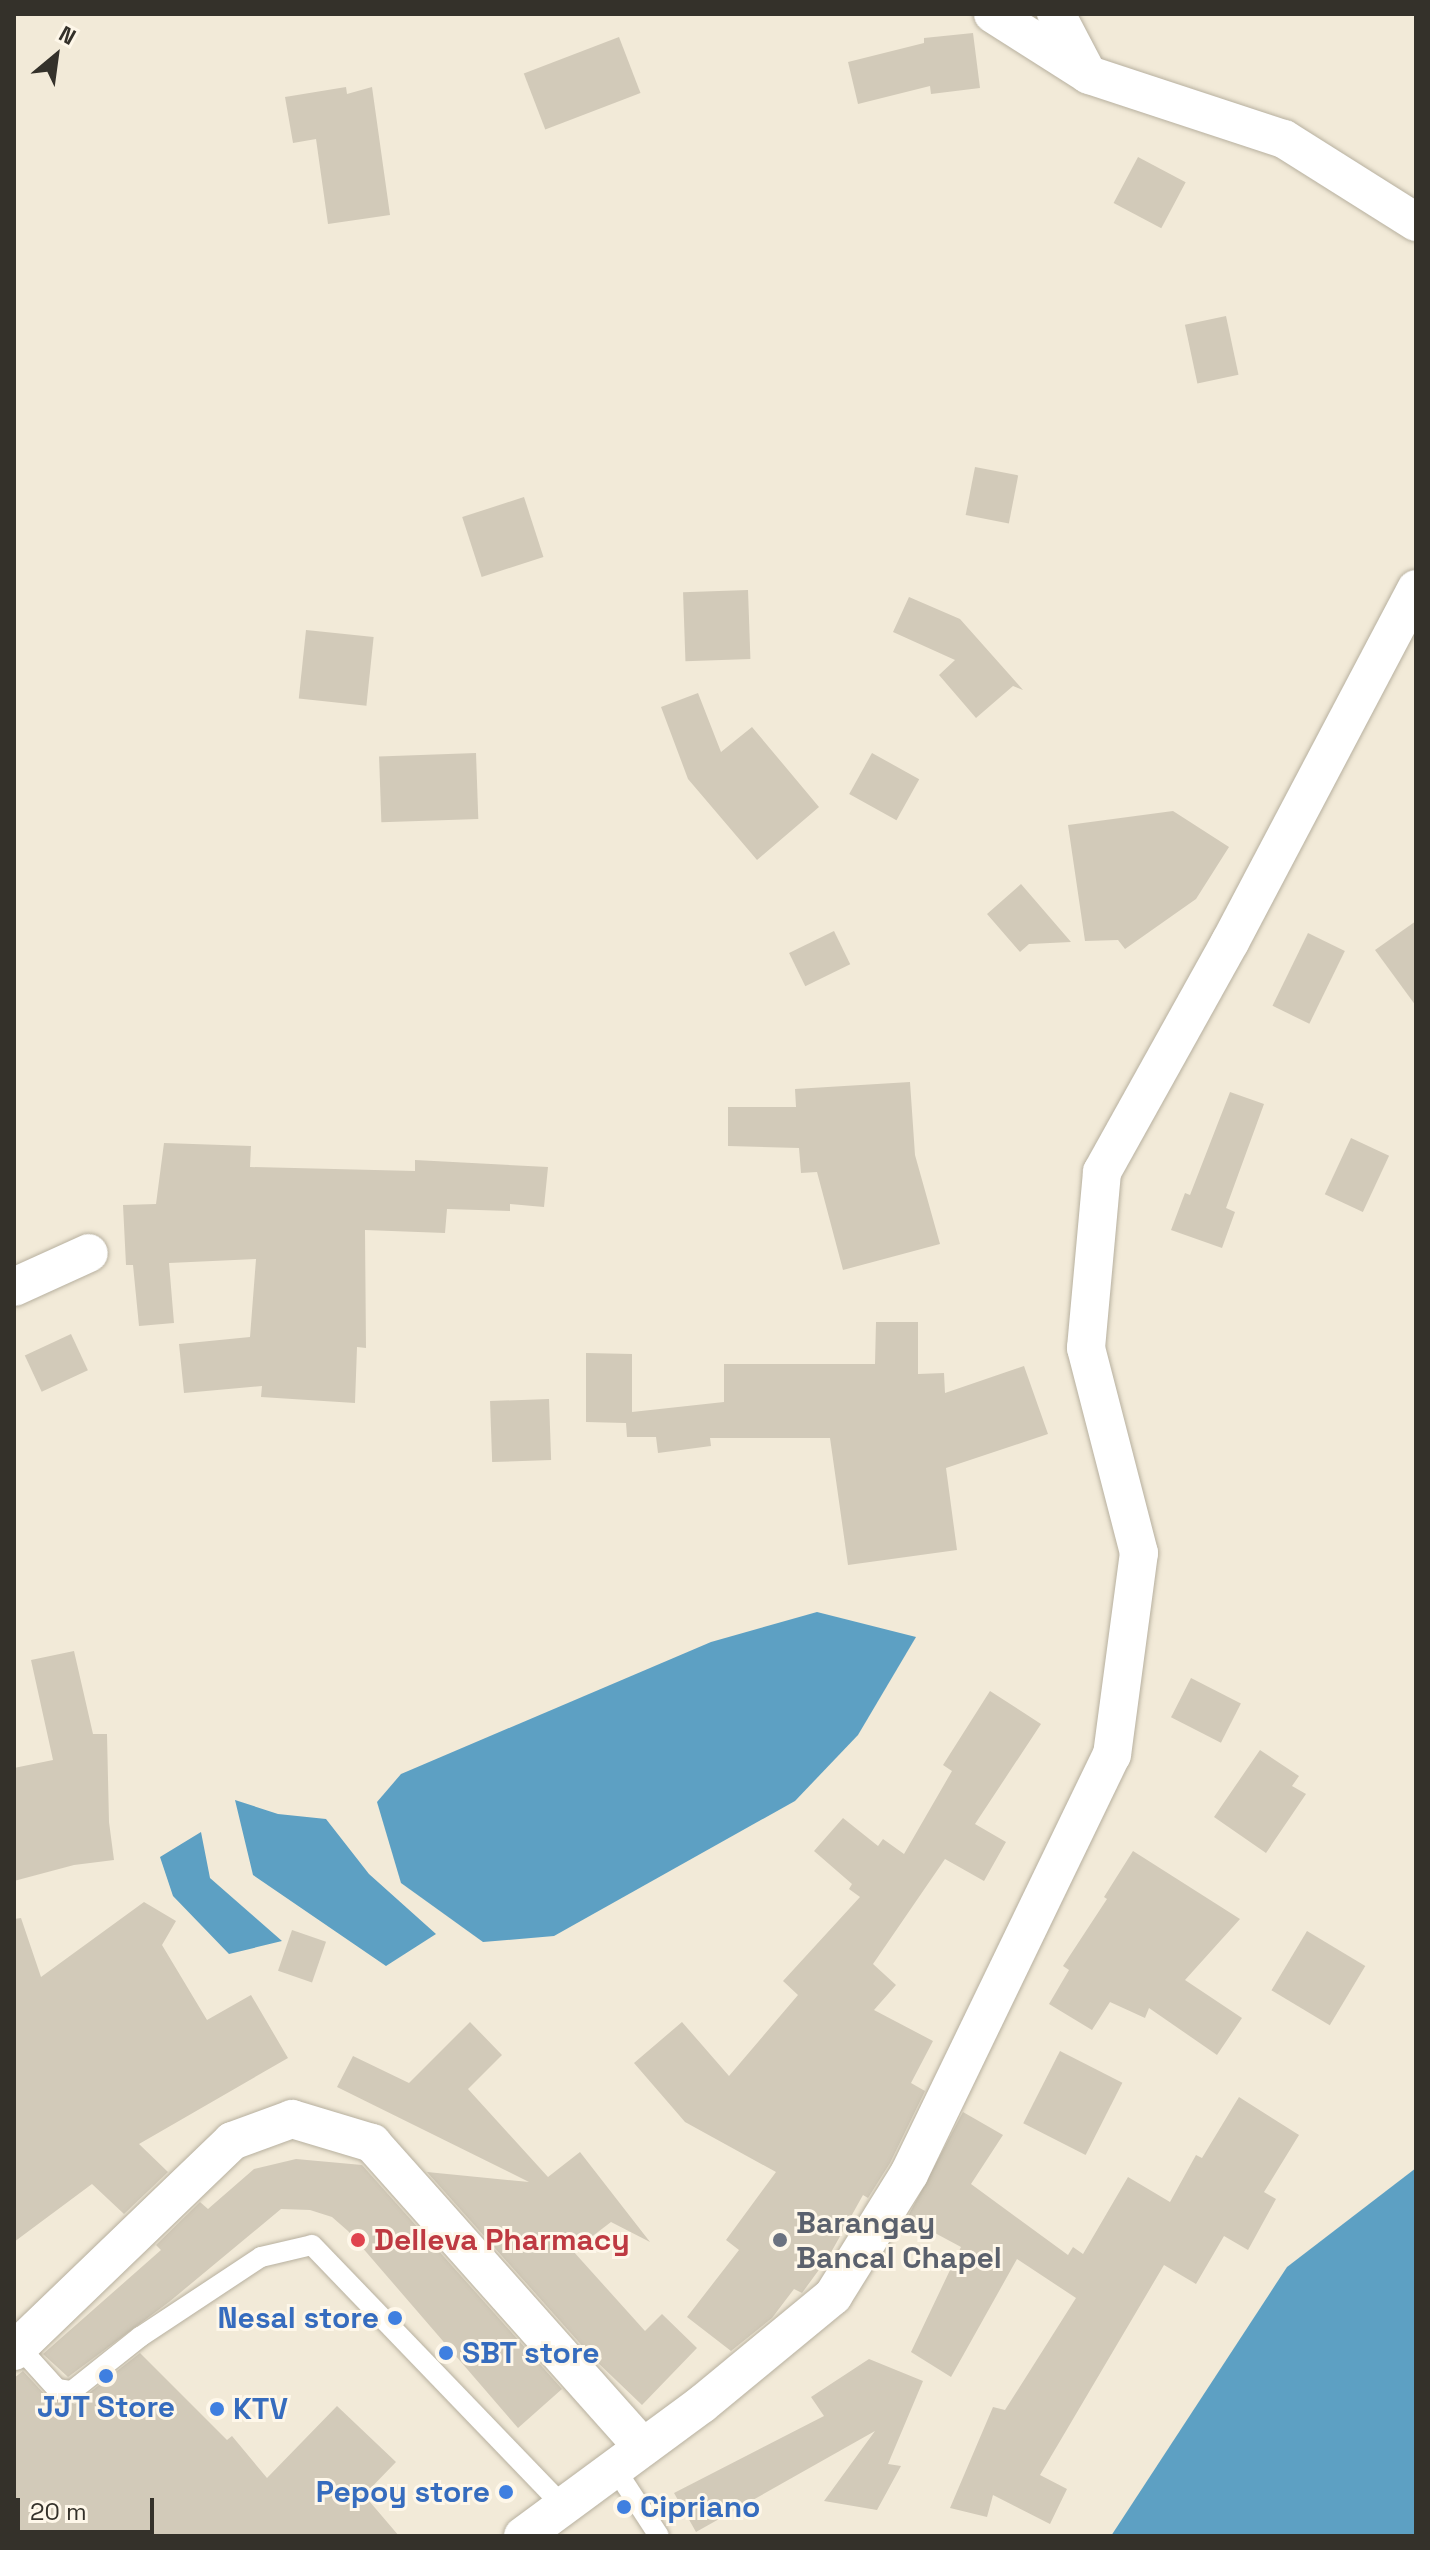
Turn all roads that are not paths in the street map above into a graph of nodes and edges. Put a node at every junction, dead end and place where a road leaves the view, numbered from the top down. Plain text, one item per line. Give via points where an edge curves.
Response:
1 (993, 14) edge
2 (1056, 14) edge
3 (1089, 75) junction
4 (1416, 222) edge
5 (1416, 589) edge
6 (89, 1253) dead end
7 (14, 1287) edge
8 (16, 2349) edge
9 (628, 2456) junction
10 (563, 2506) junction
11 (523, 2536) edge
12 (659, 2536) edge

1 - 3 street
2 - 3 street
3 - 4 street via 1284,139
5 - 9 street via 1102,1172 1086,1348 1139,1553 1112,1755 909,2174 833,2296 702,2404
6 - 7 street
8 - 9 street via 232,2141 292,2119 372,2143
8 - 10 lane via 57,2389 72,2391 140,2337 261,2257 312,2245
9 - 10 street
9 - 12 lane
10 - 11 street

